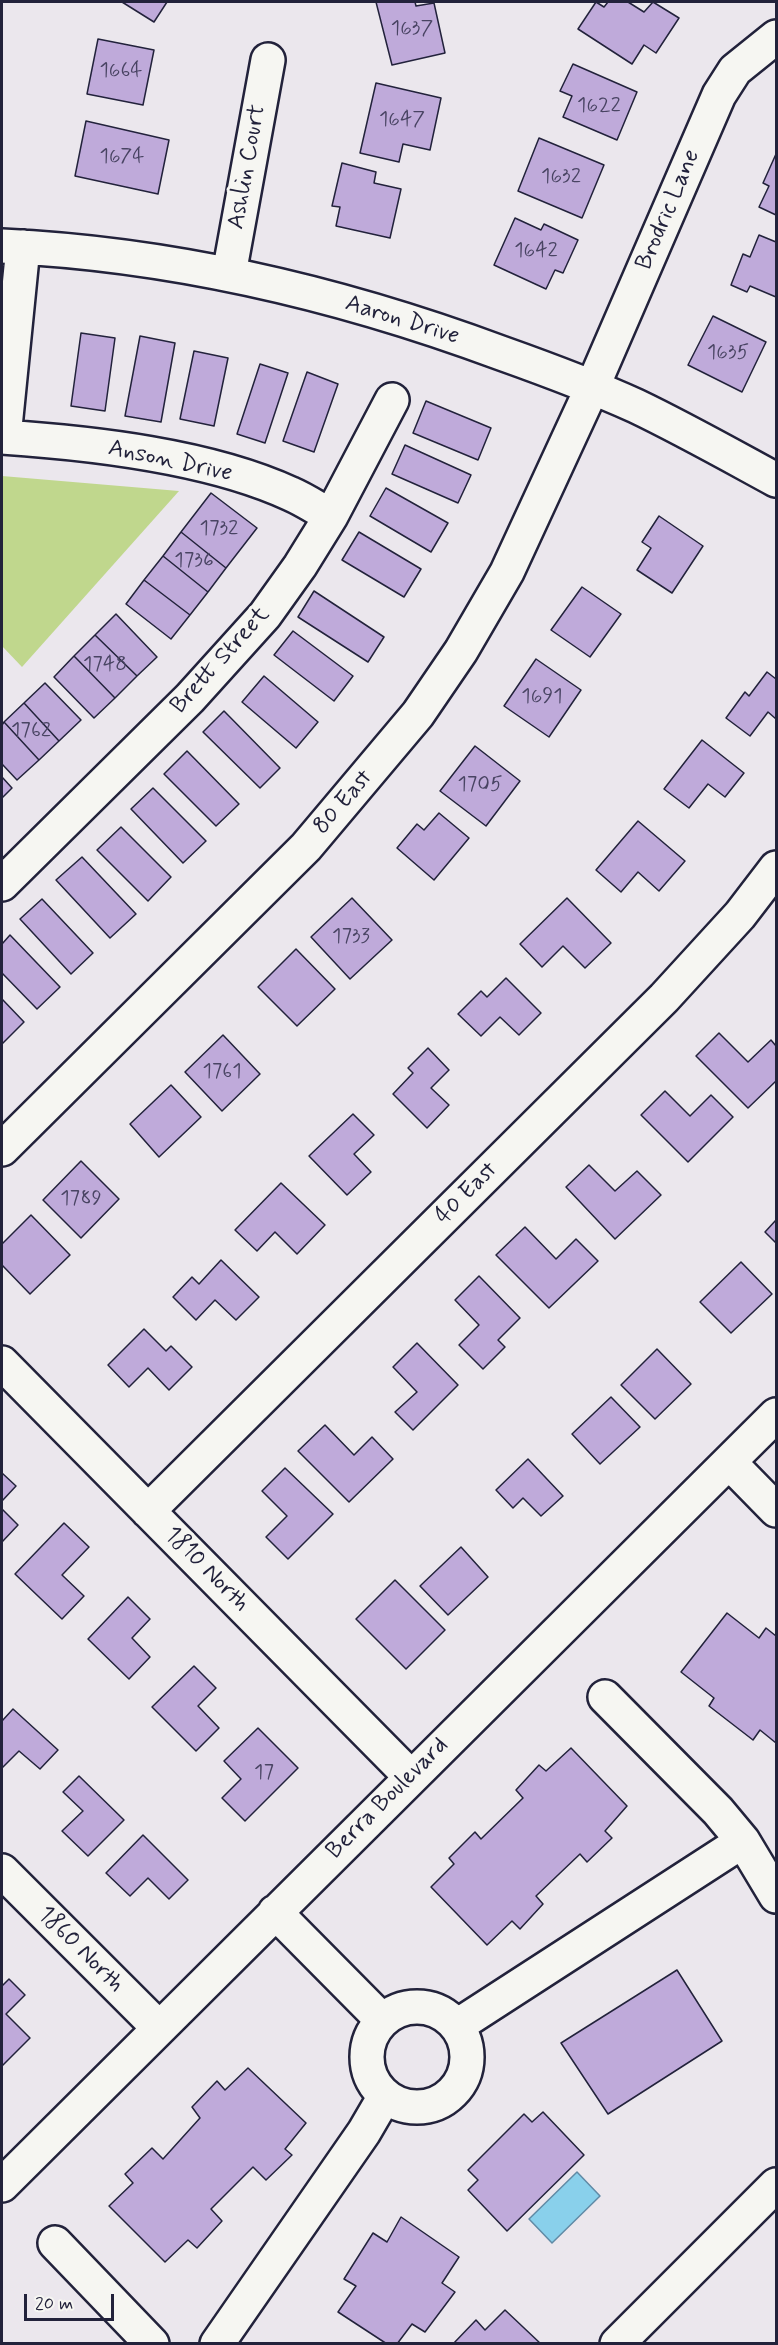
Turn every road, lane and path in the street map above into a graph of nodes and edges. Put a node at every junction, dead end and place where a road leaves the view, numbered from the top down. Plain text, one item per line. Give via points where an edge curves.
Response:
1 (771, 41) edge
2 (268, 60) dead end
3 (12, 247) edge
4 (229, 274) junction
5 (592, 388) junction
6 (392, 400) dead end
7 (3, 437) edge
8 (777, 480) edge
9 (331, 516) junction
10 (777, 868) edge
11 (2, 884) edge
12 (2, 1149) edge
13 (2, 1363) edge
14 (777, 1415) edge
15 (729, 1462) junction
16 (777, 1510) edge
17 (148, 1511) junction
18 (605, 1697) dead end
19 (411, 1777) junction
20 (743, 1841) junction
21 (2, 1872) edge
22 (777, 1896) edge
23 (275, 1912) junction
24 (382, 2020) junction
25 (457, 2026) junction
26 (159, 2028) junction
27 (385, 2096) junction
28 (2, 2185) edge
29 (777, 2185) edge
30 (55, 2243) dead end
31 (152, 2343) edge
32 (217, 2343) edge
33 (617, 2343) edge

1 - 5 street, Brodric Lane via 735,70 719,95
2 - 4 street, Ashlin Court
3 - 4 street, Aaron Drive
3 - 7 street
4 - 5 street, Aaron Drive via 441,330
5 - 8 street, Aaron Drive via 634,405
5 - 12 street, 80 East via 507,572 418,714 306,847
6 - 9 street, Brett Street
7 - 9 street, Anson Drive via 107,448 210,466 290,494
9 - 11 street, Brett Street via 293,576 230,658
10 - 17 street, 40 East via 664,998
13 - 17 street, 1810 North
14 - 15 street, Berra Boulevard
15 - 16 street
15 - 19 street, Berra Boulevard
17 - 19 street, 1810 North
18 - 20 street
19 - 23 street, Berra Boulevard
20 - 22 street
20 - 25 street
21 - 26 street, 1860 North
23 - 24 street
23 - 26 street, Berra Boulevard
24 - 25 street via 400,2010 421,2007 441,2012
24 - 27 street via 370,2038 367,2059 372,2079
25 - 27 street via 466,2045 467,2066 460,2086 445,2100 424,2107 404,2106
26 - 28 street, Berra Boulevard
27 - 32 street
29 - 33 street
30 - 31 street

